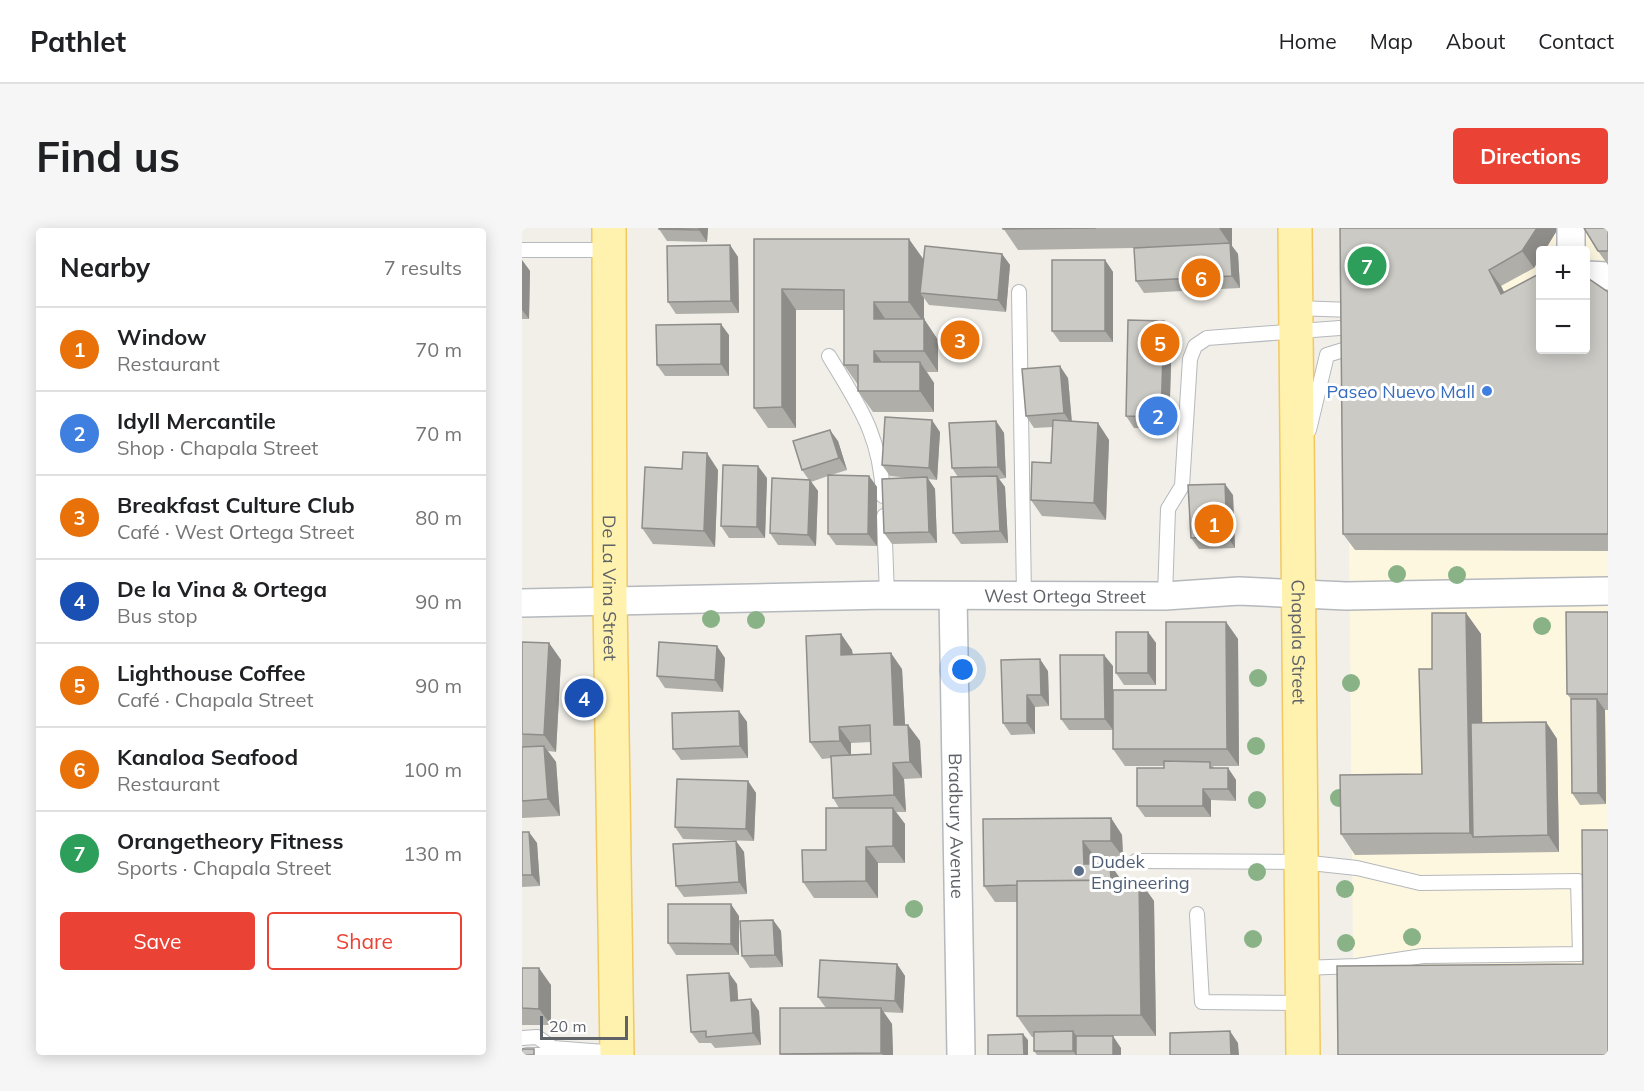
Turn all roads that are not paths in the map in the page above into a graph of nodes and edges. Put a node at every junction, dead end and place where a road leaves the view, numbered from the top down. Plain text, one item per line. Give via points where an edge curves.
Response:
1 (1295, 228) edge
2 (1571, 228) edge
3 (609, 239) edge
4 (1571, 246) edge
5 (522, 249) edge
6 (1590, 275) edge
7 (1608, 276) edge
8 (1019, 292) dead end
9 (1352, 310) edge
10 (1296, 321) junction
11 (1353, 327) edge
12 (1353, 347) edge
13 (829, 356) dead end
14 (1297, 485) junction
15 (1608, 591) edge
16 (1296, 593) junction
17 (887, 594) junction
18 (1024, 595) junction
19 (953, 596) junction
20 (1165, 596) junction
21 (610, 600) junction
22 (522, 603) edge
23 (1136, 861) dead end
24 (1301, 862) junction
25 (1197, 914) dead end
26 (1302, 968) junction
27 (1302, 1004) junction
28 (522, 1038) edge
29 (553, 1048) junction
30 (616, 1054) edge
31 (527, 1055) edge
32 (961, 1055) edge
33 (1303, 1055) edge

1 - 10 main road, Chapala Street
2 - 4 street
3 - 5 lane
3 - 21 main road, De La Vina Street
6 - 7 street
8 - 18 lane
9 - 10 lane
10 - 11 lane
10 - 14 main road, Chapala Street
10 - 20 lane via 1207,338 1195,346 1190,358 1182,486 1168,509
12 - 14 lane via 1327,355
13 - 17 lane via 870,425 882,472
14 - 16 main road, Chapala Street
15 - 16 street, West Ortega Street via 1346,596
16 - 20 street, West Ortega Street via 1239,591
16 - 24 main road, Chapala Street
17 - 19 street, West Ortega Street
17 - 21 street, West Ortega Street
18 - 19 street, West Ortega Street
18 - 20 street, West Ortega Street
19 - 32 street, Bradbury Avenue
21 - 22 street, West Ortega Street
21 - 30 main road, De La Vina Street
23 - 24 lane
24 - 26 main road, Chapala Street
24 - 26 lane via 1357,868 1420,883 1578,881 1580,954 1423,956 1357,966
25 - 27 lane via 1202,1002
26 - 27 main road, Chapala Street
27 - 33 main road, Chapala Street
28 - 29 lane via 537,1037
29 - 30 lane
29 - 31 lane via 540,1055

